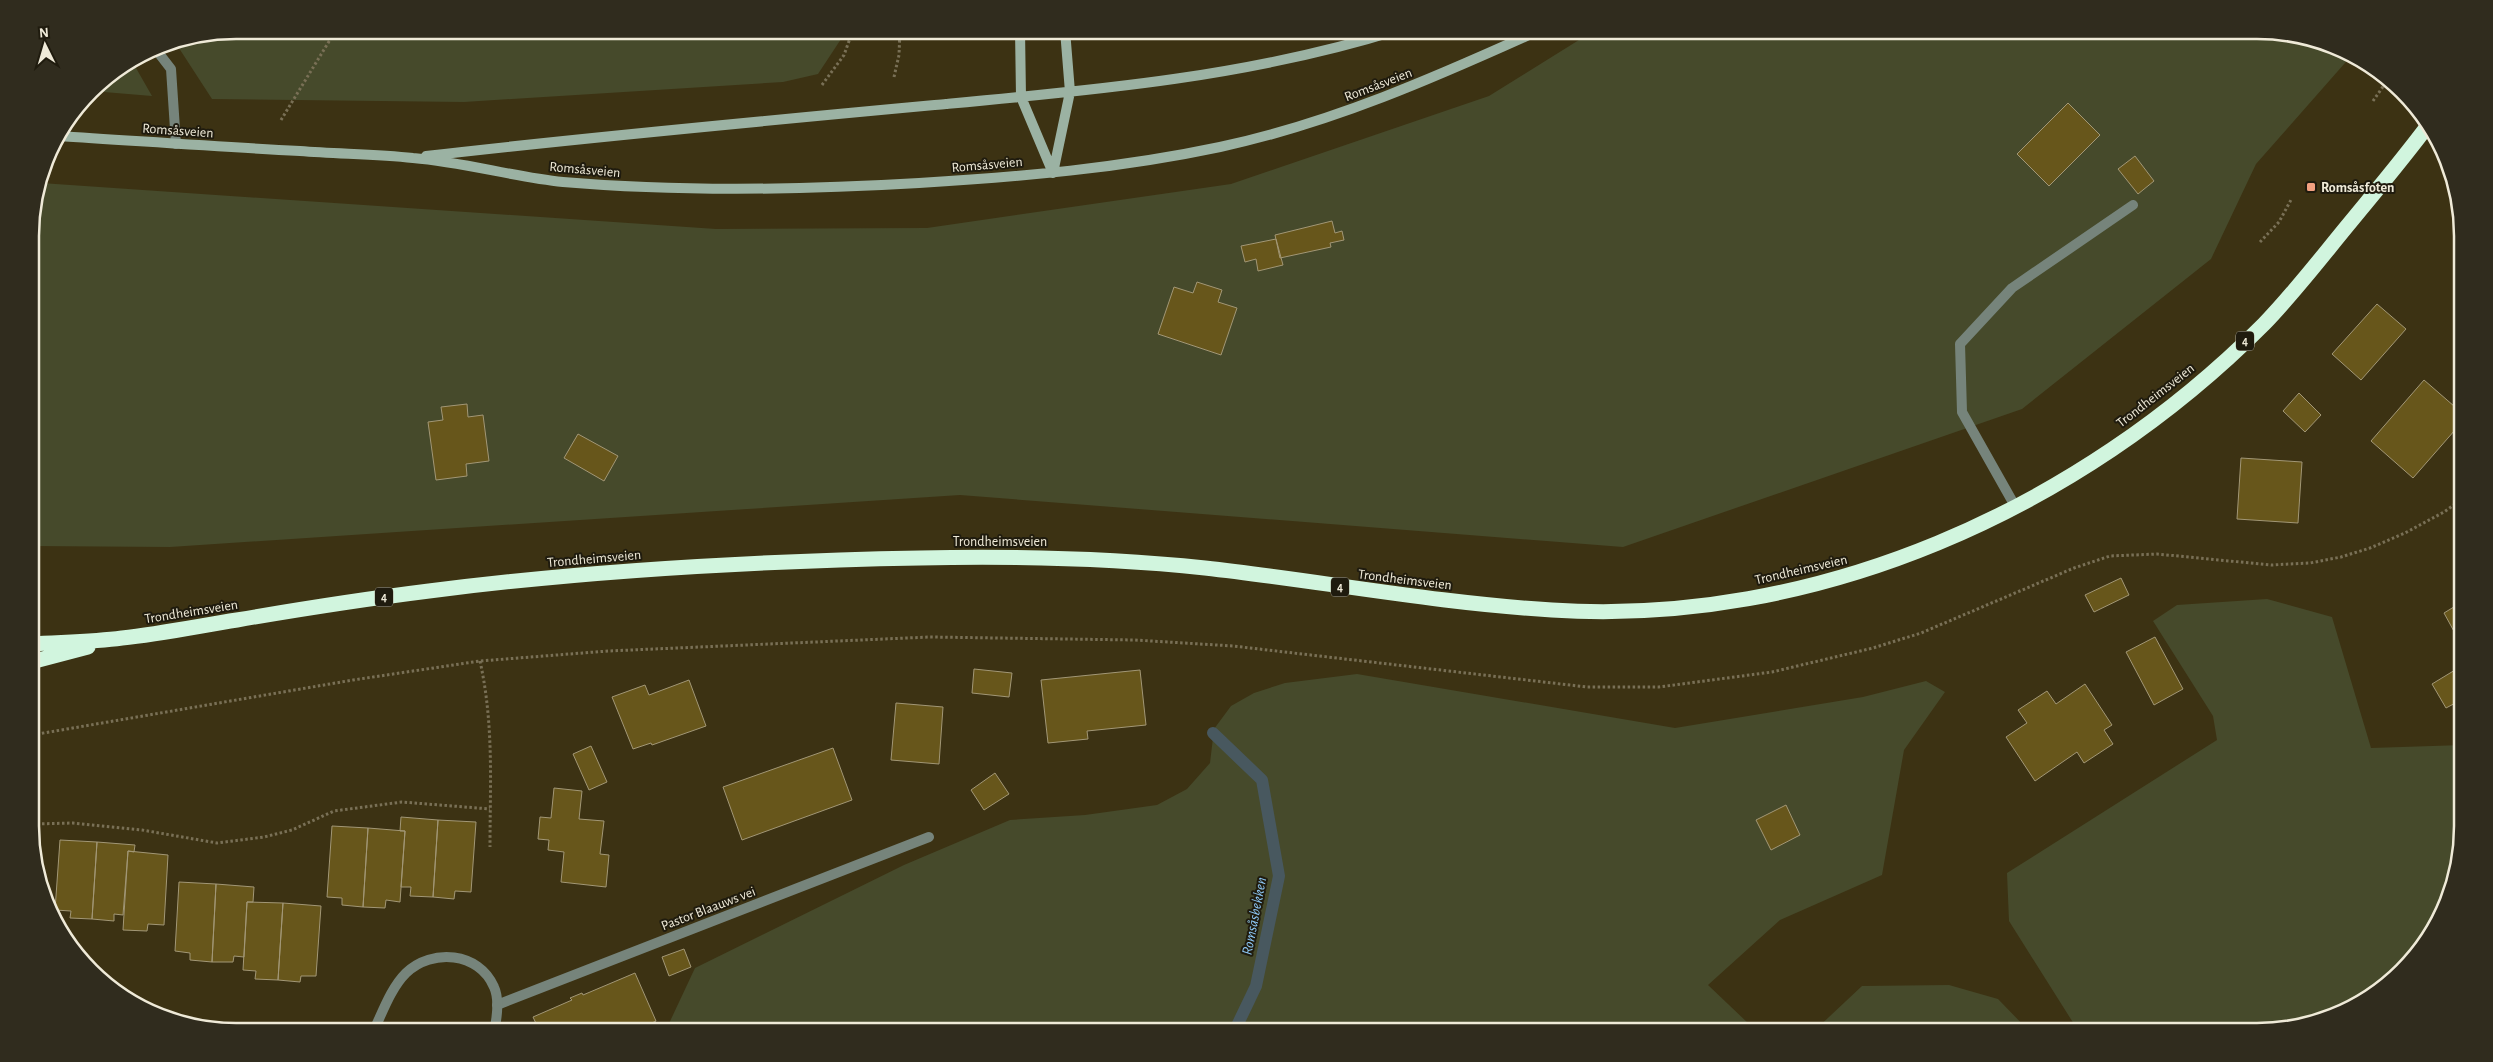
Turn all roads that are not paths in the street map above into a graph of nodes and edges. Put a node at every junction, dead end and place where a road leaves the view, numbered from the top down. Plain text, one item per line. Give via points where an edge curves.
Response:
1 (1020, 39) edge
2 (1066, 39) edge
3 (1370, 39) edge
4 (1520, 39) edge
5 (160, 54) edge
6 (1070, 92) junction
7 (1021, 97) junction
8 (2423, 130) edge
9 (65, 136) edge
10 (176, 144) junction
11 (415, 158) junction
12 (1053, 173) junction
13 (2133, 206) dead end
14 (2015, 506) junction
15 (121, 638) junction
16 (39, 643) edge
17 (39, 660) edge
18 (929, 837) dead end
19 (497, 1005) junction
20 (377, 1023) edge
21 (495, 1023) edge

1 - 7 street
2 - 6 street
3 - 6 street, Romsåsveien via 1200,75
4 - 12 street, Romsåsveien via 1400,92 1332,117 1221,147
5 - 10 street via 171,69
6 - 7 street, Romsåsveien
6 - 12 street
7 - 11 street, Romsåsveien via 583,138
7 - 12 street
8 - 14 highway, Trondheimsveien / 4 via 2307,278 2234,352 2126,439
9 - 10 street, Romsåsveien
10 - 11 street, Romsåsveien
11 - 12 street, Romsåsveien via 559,182 720,189 857,187
13 - 14 street via 2012,288 1960,344 1962,412
14 - 15 highway, Trondheimsveien / 4 via 1964,533 1908,556 1855,572 1765,594 1661,609 1556,611 1386,594 1214,569 1006,556 727,564 454,588
15 - 16 highway, Trondheimsveien / 4
15 - 17 highway, Trondheimsveien / 4
18 - 19 street, Pastor Blaauws vei
19 - 20 street via 494,988 487,975 464,959 440,957 422,962 406,973
19 - 21 street

